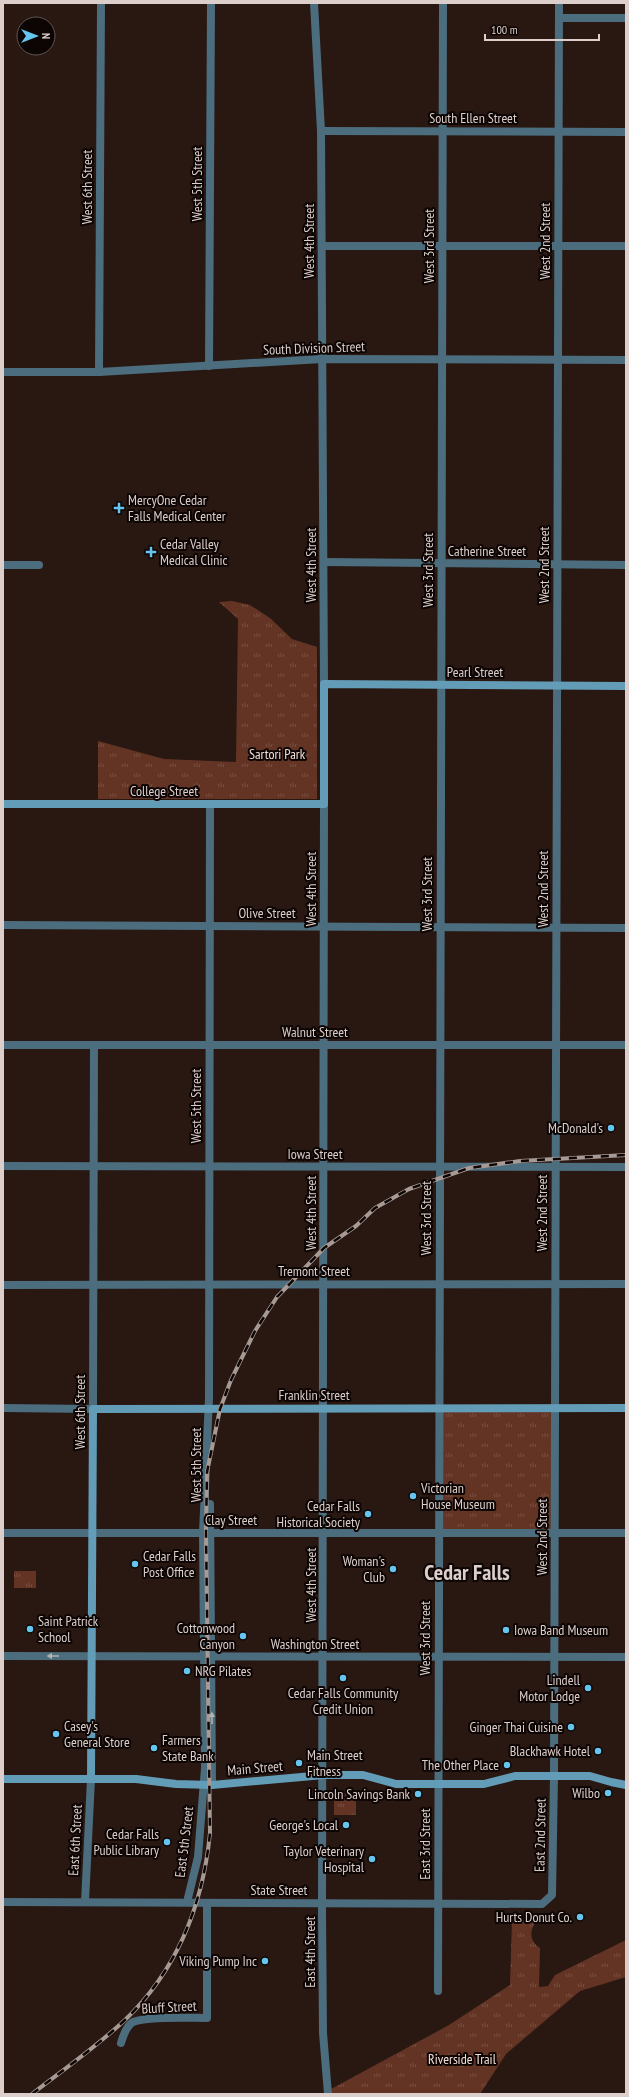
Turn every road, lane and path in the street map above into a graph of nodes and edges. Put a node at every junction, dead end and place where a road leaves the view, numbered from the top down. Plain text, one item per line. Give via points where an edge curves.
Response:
1 (101, 3) edge
2 (211, 3) edge
3 (314, 3) edge
4 (443, 3) edge
5 (559, 3) edge
6 (559, 18) junction
7 (626, 18) edge
8 (321, 131) junction
9 (442, 131) junction
10 (559, 131) junction
11 (626, 132) edge
12 (322, 246) junction
13 (442, 246) junction
14 (558, 246) junction
15 (626, 246) edge
16 (322, 359) junction
17 (558, 359) junction
18 (442, 360) junction
19 (626, 360) edge
20 (209, 366) junction
21 (3, 372) edge
22 (99, 372) junction
23 (324, 562) junction
24 (441, 563) junction
25 (557, 564) junction
26 (3, 565) edge
27 (39, 565) dead end
28 (626, 565) edge
29 (324, 684) junction
30 (441, 685) junction
31 (557, 686) junction
32 (626, 686) edge
33 (3, 804) edge
34 (210, 804) junction
35 (324, 804) junction
36 (3, 925) edge
37 (210, 926) junction
38 (324, 926) junction
39 (440, 927) junction
40 (556, 928) junction
41 (626, 928) edge
42 (3, 1045) edge
43 (94, 1045) junction
44 (209, 1045) junction
45 (324, 1045) junction
46 (440, 1045) junction
47 (556, 1045) junction
48 (626, 1045) edge
49 (3, 1166) edge
50 (94, 1166) junction
51 (209, 1167) junction
52 (324, 1167) junction
53 (626, 1167) edge
54 (440, 1168) junction
55 (556, 1168) junction
56 (208, 1284) junction
57 (324, 1284) junction
58 (439, 1284) junction
59 (555, 1284) junction
60 (626, 1284) edge
61 (3, 1285) edge
62 (93, 1285) junction
63 (3, 1408) edge
64 (324, 1408) junction
65 (439, 1408) junction
66 (555, 1408) junction
67 (626, 1408) edge
68 (93, 1409) junction
69 (208, 1409) junction
70 (3, 1533) edge
71 (93, 1533) junction
72 (206, 1533) junction
73 (324, 1533) junction
74 (438, 1533) junction
75 (554, 1533) junction
76 (626, 1533) edge
77 (3, 1656) edge
78 (92, 1657) junction
79 (207, 1657) junction
80 (324, 1657) junction
81 (438, 1657) junction
82 (554, 1657) junction
83 (626, 1657) edge
84 (324, 1775) junction
85 (554, 1776) junction
86 (3, 1779) edge
87 (91, 1779) junction
88 (208, 1784) junction
89 (438, 1784) junction
90 (626, 1784) edge
91 (552, 1895) joint
92 (3, 1902) edge
93 (85, 1902) junction
94 (187, 1902) junction
95 (206, 1903) junction
96 (322, 1903) junction
97 (438, 1903) junction
98 (438, 1991) dead end
99 (121, 2043) dead end
100 (328, 2094) edge

1 - 22 street, West 6th Street
2 - 20 street, West 5th Street
3 - 8 street, West 4th Street
4 - 9 street, West 3rd Street
5 - 6 street, West 2nd Street
6 - 7 street
6 - 10 street, West 2nd Street
8 - 9 street, South Ellen Street
8 - 12 street, West 4th Street
9 - 10 street, South Ellen Street
9 - 13 street, West 3rd Street
10 - 11 street, South Ellen Street
10 - 14 street, West 2nd Street
12 - 13 street
12 - 16 street, West 4th Street
13 - 14 street
13 - 18 street, West 3rd Street
14 - 15 street
14 - 17 street, West 2nd Street
16 - 18 street, South Division Street
16 - 20 street, South Division Street
16 - 23 street, West 4th Street
17 - 18 street, South Division Street
17 - 19 street, South Division Street
17 - 25 street, West 2nd Street
18 - 24 street, West 3rd Street
20 - 22 street, South Division Street
21 - 22 street, South Division Street
23 - 24 street, Catherine Street
23 - 29 street, West 4th Street
24 - 25 street, Catherine Street
24 - 30 street, West 3rd Street
25 - 28 street, Catherine Street
25 - 31 street, West 2nd Street
26 - 27 street
29 - 30 street, Pearl Street
29 - 35 street, West 4th Street
30 - 31 street, Pearl Street
30 - 39 street, West 3rd Street
31 - 32 street, Pearl Street
31 - 40 street, West 2nd Street
33 - 34 street, College Street
34 - 35 street, College Street
34 - 37 street, West 5th Street
35 - 38 street, West 4th Street
36 - 37 street, Olive Street
37 - 38 street, Olive Street
37 - 44 street, West 5th Street
38 - 39 street, Olive Street
38 - 45 street, West 4th Street
39 - 40 street, Olive Street
39 - 46 street, West 3rd Street
40 - 41 street, Olive Street
40 - 47 street, West 2nd Street
42 - 43 street, Walnut Street
43 - 44 street, Walnut Street
43 - 50 street, West 6th Street
44 - 45 street, Walnut Street
44 - 51 street, West 5th Street
45 - 46 street, Walnut Street
45 - 52 street, West 4th Street
46 - 47 street, Walnut Street
46 - 54 street, West 3rd Street
47 - 48 street, Walnut Street
47 - 55 street, West 2nd Street
49 - 50 street, Iowa Street
50 - 51 street, Iowa Street
50 - 62 street, West 6th Street
51 - 52 street, Iowa Street
51 - 56 street, West 5th Street
52 - 54 street, Iowa Street
52 - 57 street, West 4th Street
53 - 55 street, Iowa Street
54 - 55 street, Iowa Street
54 - 58 street, West 3rd Street
55 - 59 street, West 2nd Street
56 - 57 street, Tremont Street
56 - 62 street, Tremont Street
56 - 69 street, West 5th Street
57 - 58 street, Tremont Street
57 - 64 street, West 4th Street
58 - 59 street, Tremont Street
58 - 65 street, West 3rd Street
59 - 60 street, Tremont Street
59 - 66 street, West 2nd Street
61 - 62 street, Tremont Street
62 - 68 street, West 6th Street
63 - 68 street, Franklin Street
64 - 65 street, Franklin Street
64 - 69 street, Franklin Street
64 - 73 street, West 4th Street
65 - 66 street, Franklin Street
65 - 74 street, West 3rd Street
66 - 67 street, Franklin Street
66 - 75 street, West 2nd Street
68 - 69 street, Franklin Street
68 - 71 street, West 6th Street
69 - 72 street, West 5th Street
70 - 71 street, Clay Street
71 - 72 street, Clay Street
71 - 78 street, West 6th Street
72 - 73 street, Clay Street
72 - 79 street, West 5th Street
73 - 74 street, Clay Street
73 - 80 street, West 4th Street
74 - 75 street, Clay Street
74 - 81 street, West 3rd Street
75 - 76 street, Clay Street
75 - 82 street, West 2nd Street
78 -> 77 street, Washington Street
78 - 79 street, Washington Street
78 - 87 street, West 6th Street
79 - 80 street, Washington Street
79 - 88 street, West 5th Street
80 - 81 street, Washington Street
80 - 84 street, West 4th Street
81 - 82 street, Washington Street
81 - 89 street, West 3rd Street
82 - 83 street, Washington Street
82 - 85 street, West 2nd Street
84 - 88 street, Main Street
84 - 89 street, Main Street via 363,1775 396,1784
84 - 96 street, East 4th Street
85 - 89 street, Main Street via 515,1776 484,1784
85 - 90 street, Main Street via 590,1776
85 - 91 street, East 2nd Street
86 - 87 street, Main Street
87 - 88 street, Main Street
87 - 93 street, East 6th Street
88 - 94 street, East 5th Street via 198,1857
89 - 97 street, East 3rd Street
91 - 97 street, State Street via 542,1904
92 - 93 street, State Street
93 - 94 street, State Street
94 - 95 street, State Street
95 - 96 street, State Street
95 - 99 street, Bluff Street via 207,2018 144,2020 132,2023
96 - 97 street, State Street
96 - 100 street, East 4th Street via 323,2033
97 - 98 street, East 3rd Street

